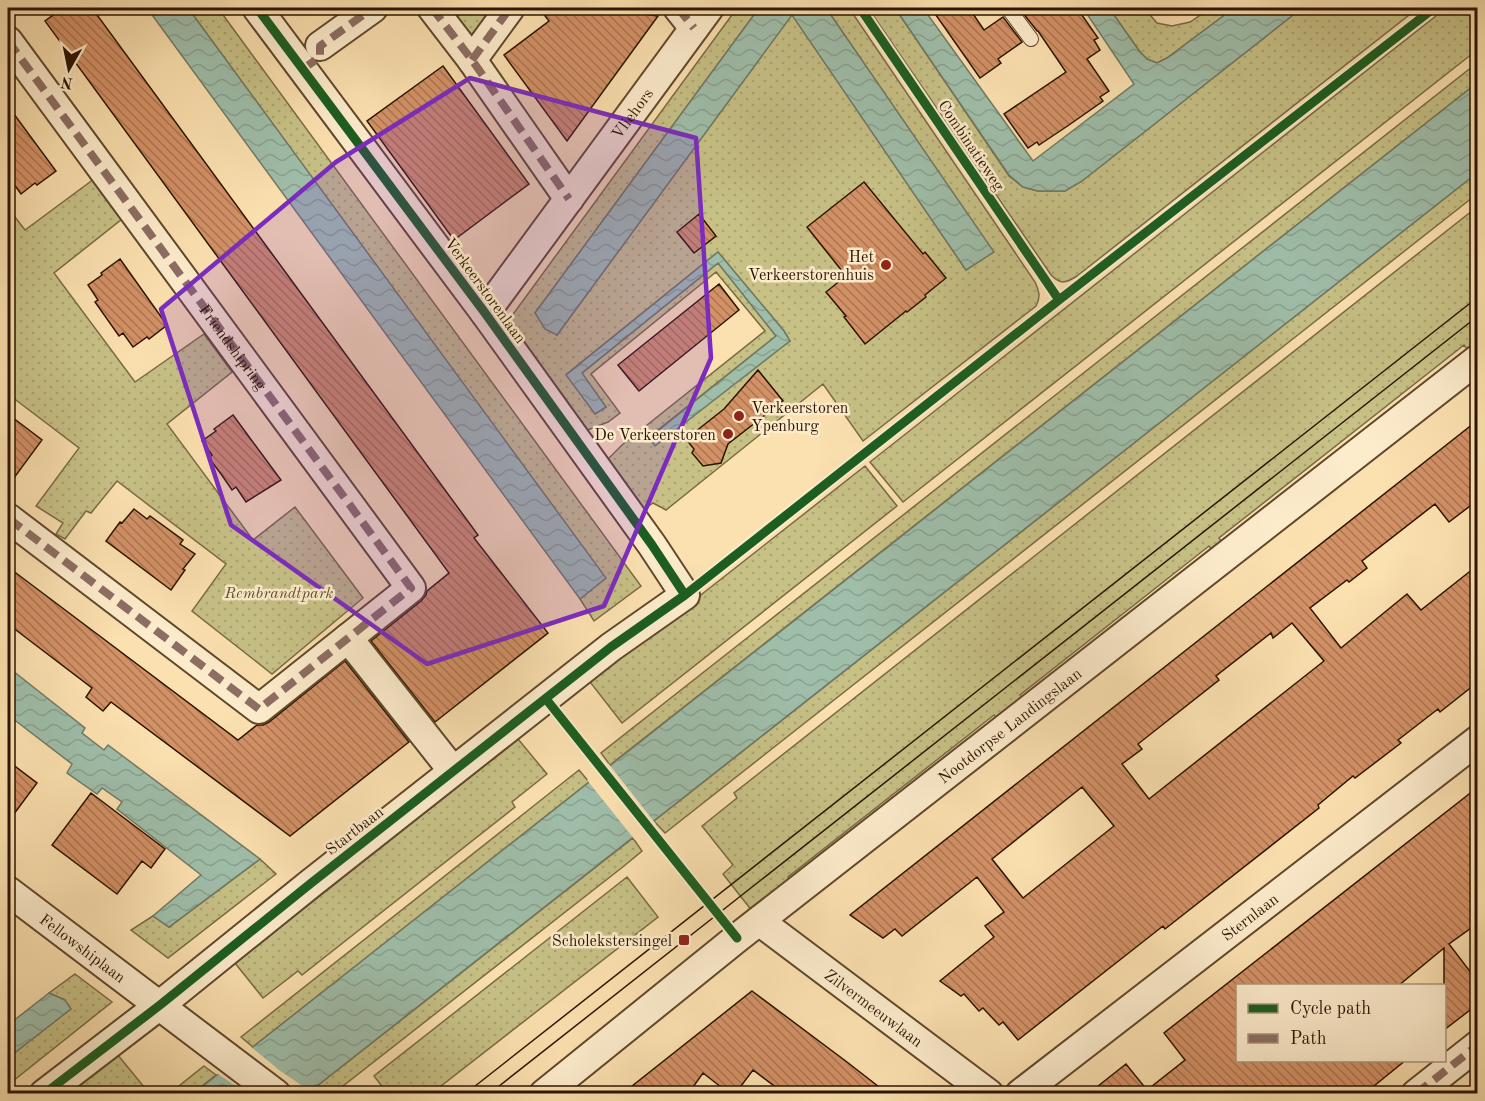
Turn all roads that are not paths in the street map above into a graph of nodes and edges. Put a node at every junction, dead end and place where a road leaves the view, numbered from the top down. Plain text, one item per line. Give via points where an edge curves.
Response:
1 (257, 8) edge
2 (373, 8) edge
3 (432, 8) edge
4 (510, 8) edge
5 (1008, 8) edge
6 (693, 14) edge
7 (1031, 39) dead end
8 (8, 41) edge
9 (320, 46) dead end
10 (472, 60) junction
11 (568, 199) junction
12 (485, 313) junction
13 (1478, 359) edge
14 (8, 518) edge
15 (685, 596) joint
16 (348, 638) junction
17 (1478, 740) edge
18 (453, 771) junction
19 (8, 891) edge
20 (759, 921) junction
21 (160, 1005) junction
22 (1478, 1045) edge
23 (44, 1094) edge
24 (276, 1094) edge
25 (544, 1094) edge
26 (989, 1094) edge
27 (1020, 1094) edge
28 (1416, 1094) edge

1 - 12 street, Verkeerstorenlaan
2 - 9 street
3 - 10 street
4 - 10 street
5 - 7 lane
6 - 11 street, Vliehors
8 - 16 street, Friendshipring via 411,588
10 - 11 street
11 - 12 street, Vliehors
12 - 15 street, Verkeerstorenlaan
13 - 20 street, Nootdorpse Landingslaan
14 - 16 street, Friendshipring via 259,709
15 - 18 street, Startbaan via 611,647
16 - 18 street
17 - 27 street, Sternlaan
18 - 21 street, Startbaan
19 - 21 street, Fellowshiplaan
20 - 25 street, Nootdorpse Landingslaan
20 - 26 street, Zilvermeeuwlaan
21 - 23 street, Startbaan
21 - 24 street
22 - 28 street

